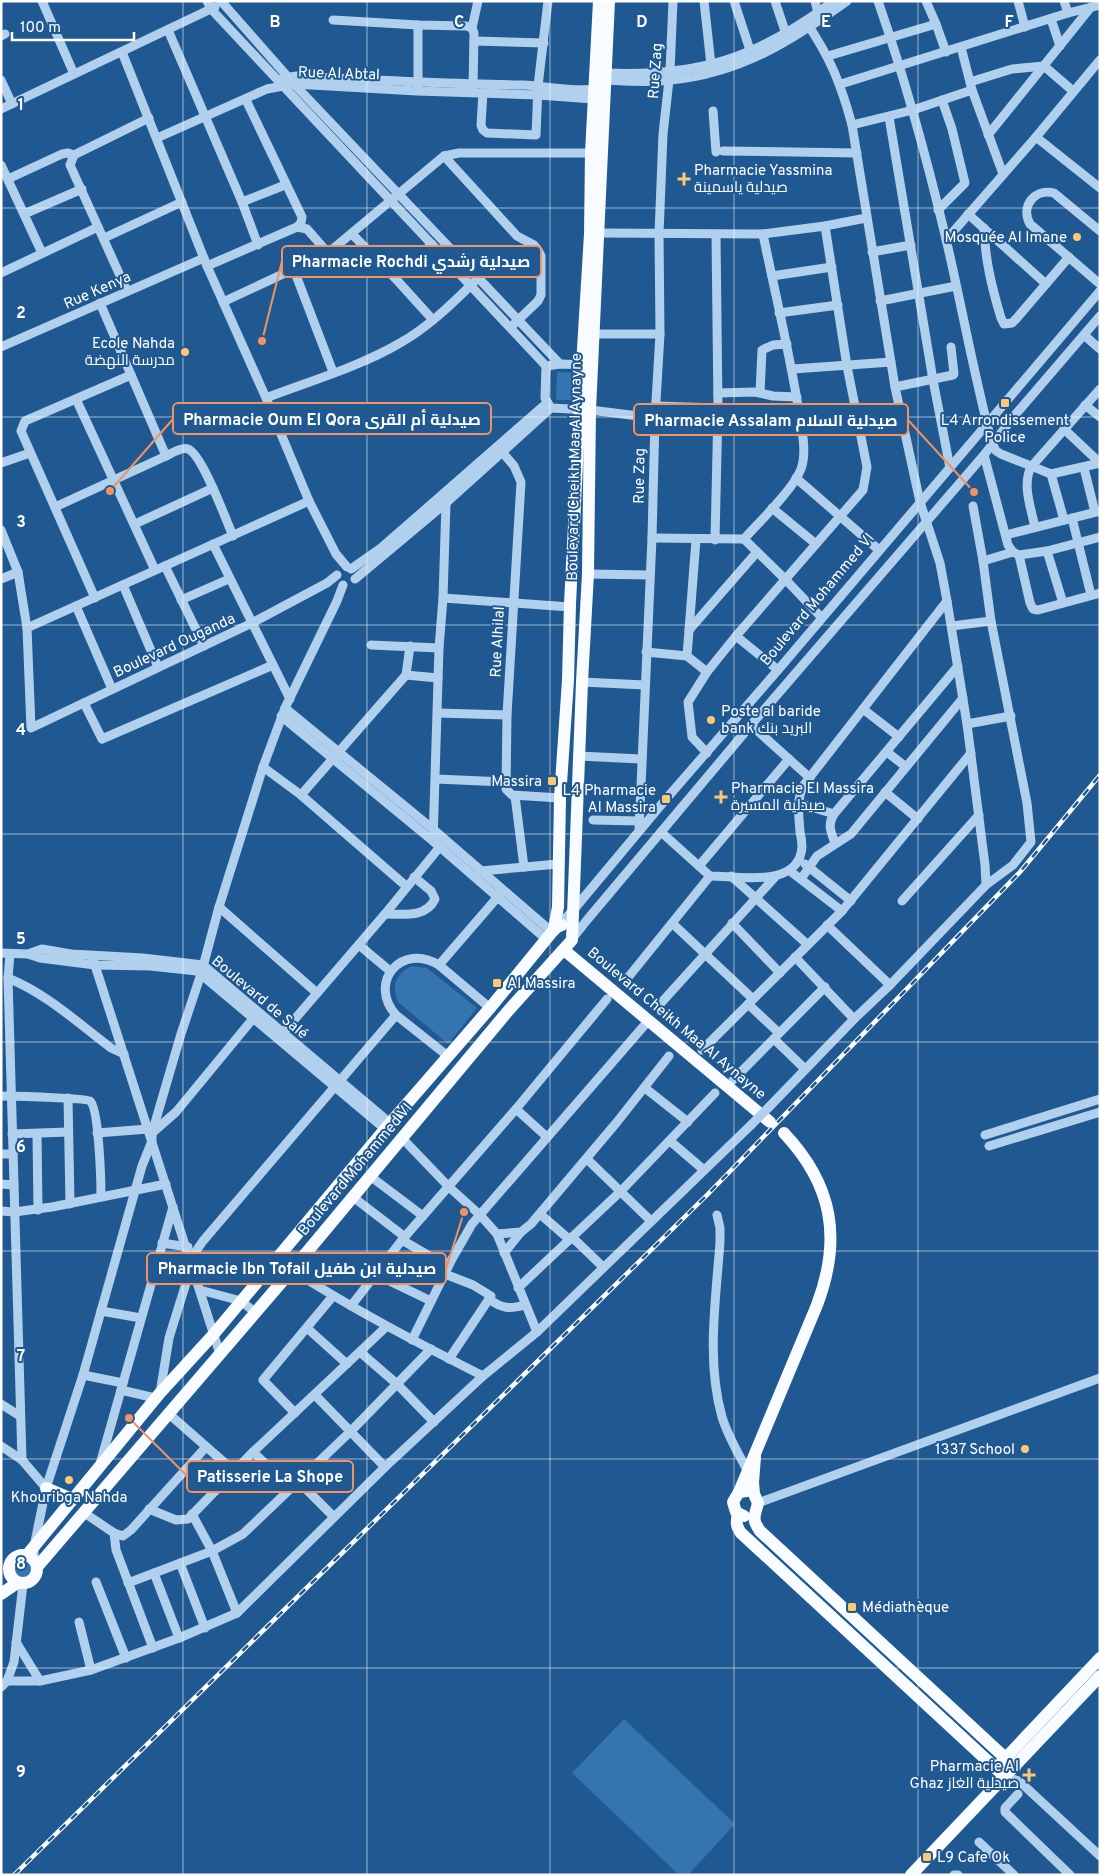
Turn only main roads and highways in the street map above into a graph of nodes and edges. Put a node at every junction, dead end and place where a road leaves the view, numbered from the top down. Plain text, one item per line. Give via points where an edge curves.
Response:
1 (599, 1) edge
2 (609, 1) edge
3 (587, 365) junction
4 (585, 409) junction
5 (551, 933) junction
6 (567, 944) junction
7 (770, 1122) dead end
8 (784, 1133) dead end
9 (755, 1457) junction
10 (46, 1488) road end
11 (739, 1492) junction
12 (72, 1499) junction
13 (755, 1503) junction
14 (738, 1514) junction
15 (771, 1543) junction
16 (762, 1553) junction
17 (33, 1557) junction
18 (5, 1569) edge
19 (20, 1583) junction
20 (1, 1594) edge
21 (854, 1619) junction
22 (844, 1630) junction
23 (1100, 1658) edge
24 (1100, 1676) edge
25 (1010, 1762) junction
26 (1001, 1772) junction
27 (911, 1875) edge

1 - 3 main road, Boulevard Cheikh Maa Al Aynayne
2 - 3 main road, Boulevard Cheikh Maa Al Aynayne via 609,78 594,334
3 - 4 main road, Boulevard Cheikh Maa Al Aynayne
4 - 5 main road, Boulevard Cheikh Maa Al Aynayne via 570,607 558,907
4 - 6 main road, Boulevard Cheikh Maa Al Aynayne via 588,574 572,911
5 - 6 main road via 566,926
5 - 6 main road via 545,946 549,952 555,954
5 - 12 main road, Boulevard Mohammed VI
6 - 7 main road, Boulevard Cheikh Maa Al Aynayne via 649,1020
6 - 17 main road, Boulevard Mohammed VI via 84,1512
8 - 9 main road via 798,1148 820,1186 830,1218 831,1245 824,1286
9 - 11 main road
9 - 13 main road
10 - 12 main road
11 - 13 main road via 744,1491
11 - 14 main road via 733,1502
12 - 17 main road, Boulevard Mohammed VI
13 - 14 main road via 749,1515
13 - 15 main road via 756,1526
14 - 16 main road via 737,1527
15 - 16 main road
15 - 21 main road
16 - 22 main road
17 - 18 main road via 16,1557
17 - 19 main road via 34,1578
18 - 19 main road
19 - 20 main road
21 - 22 main road
21 - 25 main road
22 - 26 main road
23 - 25 main road
24 - 25 main road
25 - 26 main road
26 - 27 main road via 988,1794

